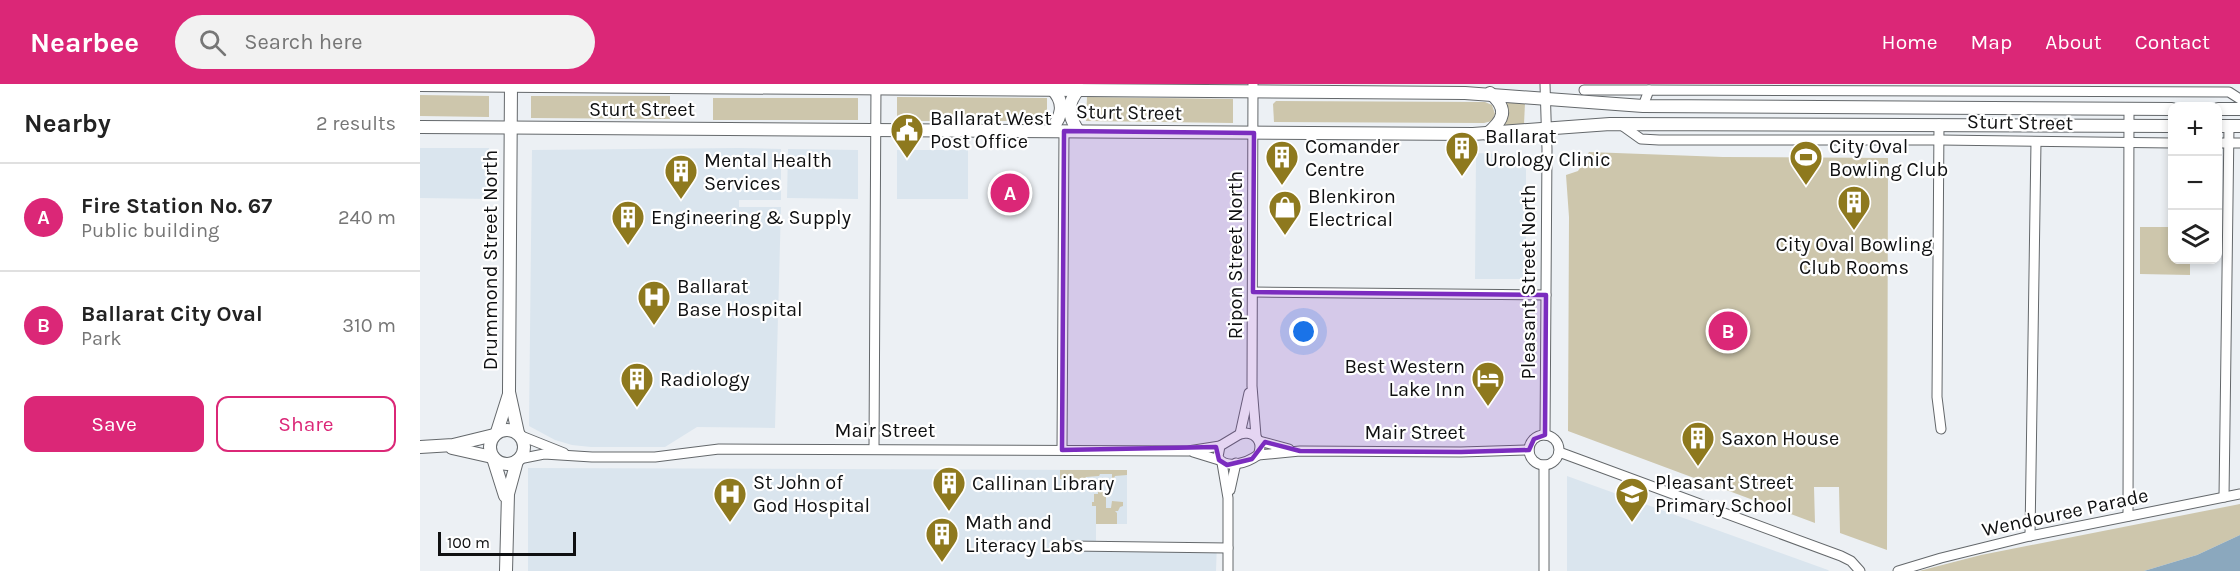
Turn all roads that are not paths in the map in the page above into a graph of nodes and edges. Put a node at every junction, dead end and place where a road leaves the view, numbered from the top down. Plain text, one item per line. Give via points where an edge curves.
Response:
1 (1545, 84) edge
2 (420, 85) edge
3 (511, 85) edge
4 (690, 86) edge
5 (876, 86) edge
6 (1761, 87) edge
7 (1060, 88) edge
8 (1253, 88) edge
9 (1079, 89) junction
10 (1584, 90) dead end
11 (1649, 90) junction
12 (1490, 93) junction
13 (2240, 99) edge
14 (1546, 100) junction
15 (1643, 106) junction
16 (1761, 107) junction
17 (2129, 109) junction
18 (2168, 109) edge
19 (2222, 109) edge
20 (2240, 109) edge
21 (1620, 124) junction
22 (1939, 124) junction
23 (2129, 126) junction
24 (2168, 126) edge
25 (2229, 126) edge
26 (420, 127) edge
27 (511, 128) junction
28 (1546, 129) junction
29 (876, 130) junction
30 (1050, 131) junction
31 (1064, 131) junction
32 (1078, 131) junction
33 (1254, 132) junction
34 (1487, 134) junction
35 (1940, 140) junction
36 (2036, 142) junction
37 (2168, 143) edge
38 (2222, 143) edge
39 (2229, 143) junction
40 (2240, 143) edge
41 (2129, 144) junction
42 (1254, 292) junction
43 (1546, 295) junction
44 (1252, 378) junction
45 (509, 393) junction
46 (1941, 429) dead end
47 (495, 434) junction
48 (518, 434) junction
49 (1240, 434) junction
50 (1545, 435) junction
51 (1258, 439) junction
52 (1220, 446) junction
53 (420, 447) edge
54 (442, 447) junction
55 (874, 449) junction
56 (1062, 450) junction
57 (1529, 450) junction
58 (1188, 451) junction
59 (1300, 451) junction
60 (1559, 453) junction
61 (1258, 455) junction
62 (493, 457) junction
63 (582, 457) junction
64 (518, 460) junction
65 (1221, 462) junction
66 (1236, 463) junction
67 (1544, 465) junction
68 (2240, 494) edge
69 (2224, 497) junction
70 (1228, 498) junction
71 (507, 506) junction
72 (2128, 516) junction
73 (2030, 536) junction
74 (1070, 546) dead end
75 (1228, 549) junction
76 (506, 571) edge
77 (1228, 571) edge
78 (1544, 571) edge
79 (1860, 571) edge
80 (1898, 571) edge

1 - 14 street, Pleasant Street North
2 - 3 main road, Sturt Street
3 - 4 main road, Sturt Street
3 - 27 main road, Drummond Street North
4 - 5 main road, Sturt Street
5 - 7 main road, Sturt Street
5 - 29 street
6 - 11 street, Sturt Street
6 - 13 street, Sturt Street via 2229,92
6 - 16 street
7 - 9 main road, Sturt Street
7 - 30 main road via 1061,114
8 - 9 main road, Sturt Street
8 - 12 main road, Sturt Street
8 - 33 street, Ripon Street North
9 - 32 main road via 1069,104
10 - 11 street, Sturt Street
11 - 15 street
12 - 14 main road, Sturt Street
12 - 34 main road via 1501,105 1502,113 1498,125
14 - 15 main road, Sturt Street
14 - 28 street, Pleasant Street North
15 - 16 main road, Sturt Street
16 - 17 main road, Sturt Street
17 - 18 main road, Sturt Street
17 - 23 street
19 - 20 main road
21 - 22 main road, Sturt Street
21 - 28 main road, Sturt Street
21 - 35 street, Sturt Street via 1641,139 1659,140
22 - 23 main road, Sturt Street
22 - 35 street
23 - 24 main road, Sturt Street
23 - 41 street
25 - 39 street
26 - 27 main road, Sturt Street
27 - 29 main road, Sturt Street
27 - 45 main road, Drummond Street North
28 - 34 main road, Sturt Street
28 - 43 street, Pleasant Street North
29 - 30 main road, Sturt Street
29 - 55 street
30 - 31 main road, Sturt Street
31 - 32 main road, Sturt Street
31 - 56 street
32 - 33 main road, Sturt Street
33 - 34 main road, Sturt Street
33 - 42 street, Ripon Street North
35 - 36 street, Sturt Street
35 - 46 street via 1937,397
36 - 41 street, Sturt Street
36 - 73 street
37 - 41 street, Sturt Street
38 - 39 street
39 - 40 street
39 - 69 street
41 - 72 street
42 - 43 street
42 - 44 street, Ripon Street North
43 - 50 street, Pleasant Street North
44 - 49 street, Ripon Street North
44 - 51 street, Ripon Street North
45 - 47 main road, Drummond Street North
45 - 48 main road, Drummond Street North
47 - 48 main road via 507,429
47 - 54 main road
47 - 62 main road, Drummond Street North via 489,445
48 - 63 street, Mair Street
48 - 64 main road, Drummond Street North via 524,447
49 - 51 street
49 - 52 street
50 - 57 street via 1533,440
50 - 60 street via 1556,441
51 - 59 street, Mair Street
51 - 61 street
52 - 58 street, Mair Street
52 - 65 street via 1217,453
53 - 54 main road
54 - 62 main road
55 - 56 street, Mair Street
55 - 63 street, Mair Street via 719,449 655,457
56 - 58 street, Mair Street
57 - 59 street, Mair Street
57 - 67 street via 1533,460
58 - 65 street, Mair Street
59 - 61 street, Mair Street
60 - 67 street via 1554,461
60 - 79 street via 1848,559
61 - 66 street
62 - 64 main road via 504,464
62 - 71 main road, Drummond Street North
63 - 64 street, Mair Street via 544,454
64 - 71 main road, Drummond Street North
65 - 66 street
65 - 70 street
66 - 70 street
67 - 78 street
68 - 69 street, Wendouree Parade
69 - 72 street, Wendouree Parade
70 - 75 street
71 - 76 main road, Drummond Street North
72 - 73 street, Wendouree Parade
73 - 80 street, Wendouree Parade
74 - 75 street
75 - 77 street

